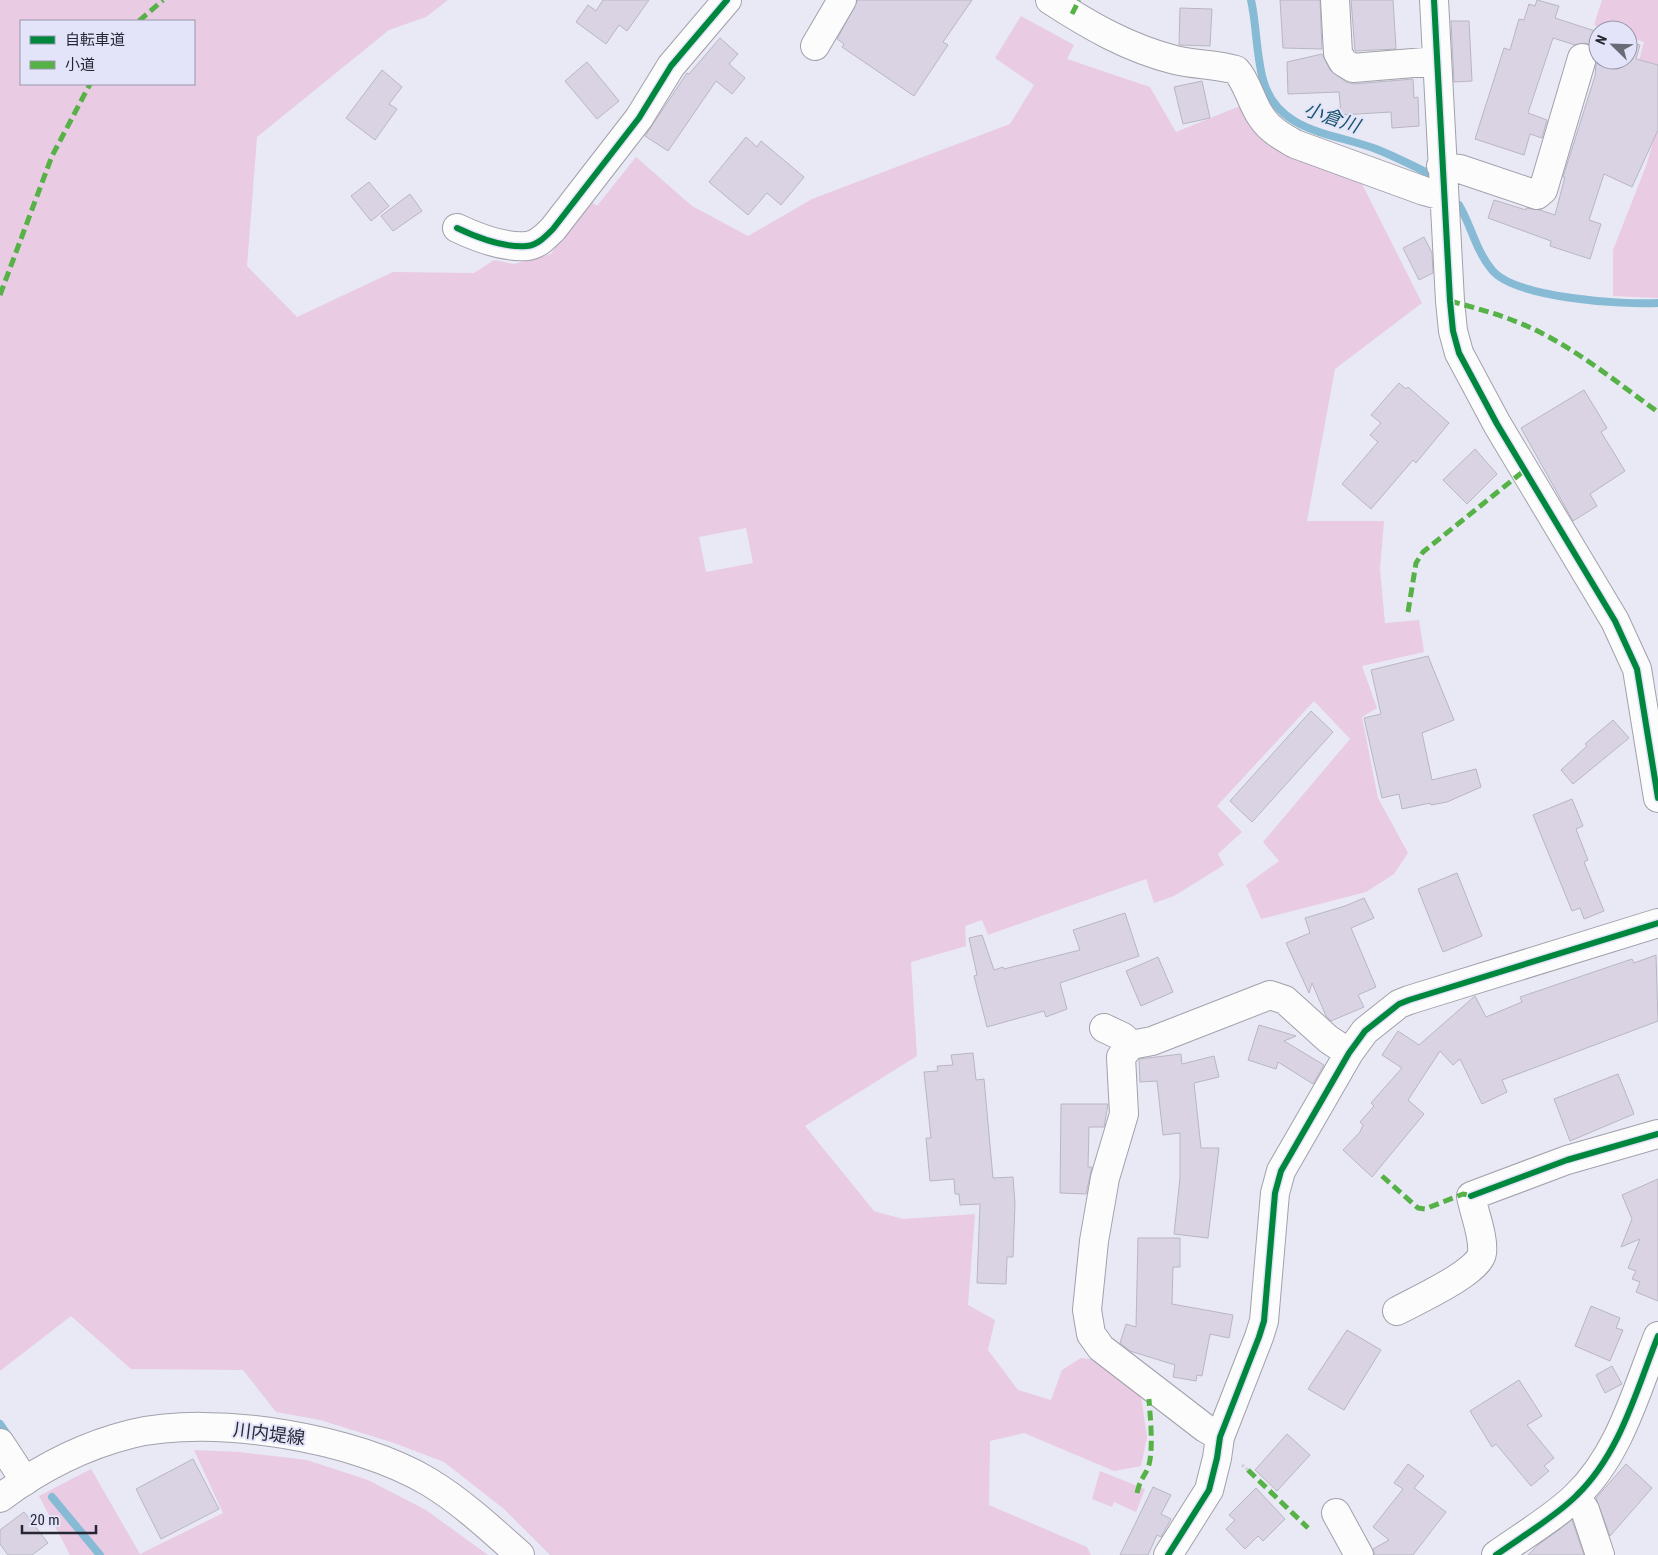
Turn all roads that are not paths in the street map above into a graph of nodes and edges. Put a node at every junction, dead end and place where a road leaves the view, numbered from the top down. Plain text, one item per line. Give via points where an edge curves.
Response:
1 (727, 0) edge
2 (842, 0) edge
3 (1050, 0) edge
4 (1335, 0) edge
5 (1434, 0) edge
6 (816, 46) dead end
7 (1582, 58) dead end
8 (1437, 61) junction
9 (1442, 166) junction
10 (1443, 196) junction
11 (457, 228) dead end
12 (1658, 798) edge
13 (1658, 923) edge
14 (1104, 1028) dead end
15 (1131, 1045) junction
16 (1349, 1053) junction
17 (1658, 1134) edge
18 (1397, 1311) dead end
19 (1658, 1336) edge
20 (1220, 1437) junction
21 (0, 1443) edge
22 (25, 1481) junction
23 (1576, 1496) junction
24 (0, 1498) edge
25 (1336, 1513) dead end
26 (520, 1555) edge
27 (1168, 1555) edge
28 (1359, 1555) edge
29 (1496, 1555) edge
30 (1600, 1555) edge

1 - 11 street via 671,66 640,118 553,229 540,241 527,246 508,244 474,236
2 - 6 street
3 - 10 street via 1106,35 1138,48 1178,60 1236,70 1261,117 1295,144
4 - 8 street via 1338,53 1342,62 1353,68
5 - 8 street
7 - 9 street via 1543,190 1537,195
8 - 9 street
9 - 10 street
10 - 12 street via 1452,323 1459,353 1497,424 1630,648 1641,688
13 - 16 street via 1399,1004 1366,1031
14 - 15 street via 1123,1037
15 - 16 street via 1152,1041 1270,995 1285,1000 1328,1039
15 - 20 street via 1121,1058 1124,1114 1103,1187 1090,1277 1088,1324 1101,1348
16 - 20 street via 1281,1171 1274,1198 1264,1321
17 - 18 street via 1567,1160 1471,1196 1481,1243 1479,1261 1456,1280
19 - 23 street via 1618,1439
20 - 27 street via 1209,1490
21 - 22 street
22 - 24 street, 川内堤線
22 - 26 street, 川内堤線 via 46,1466 77,1452 133,1434 194,1428 290,1435 365,1453 428,1481 491,1528
23 - 29 street
23 - 30 street via 1585,1510
25 - 28 street

